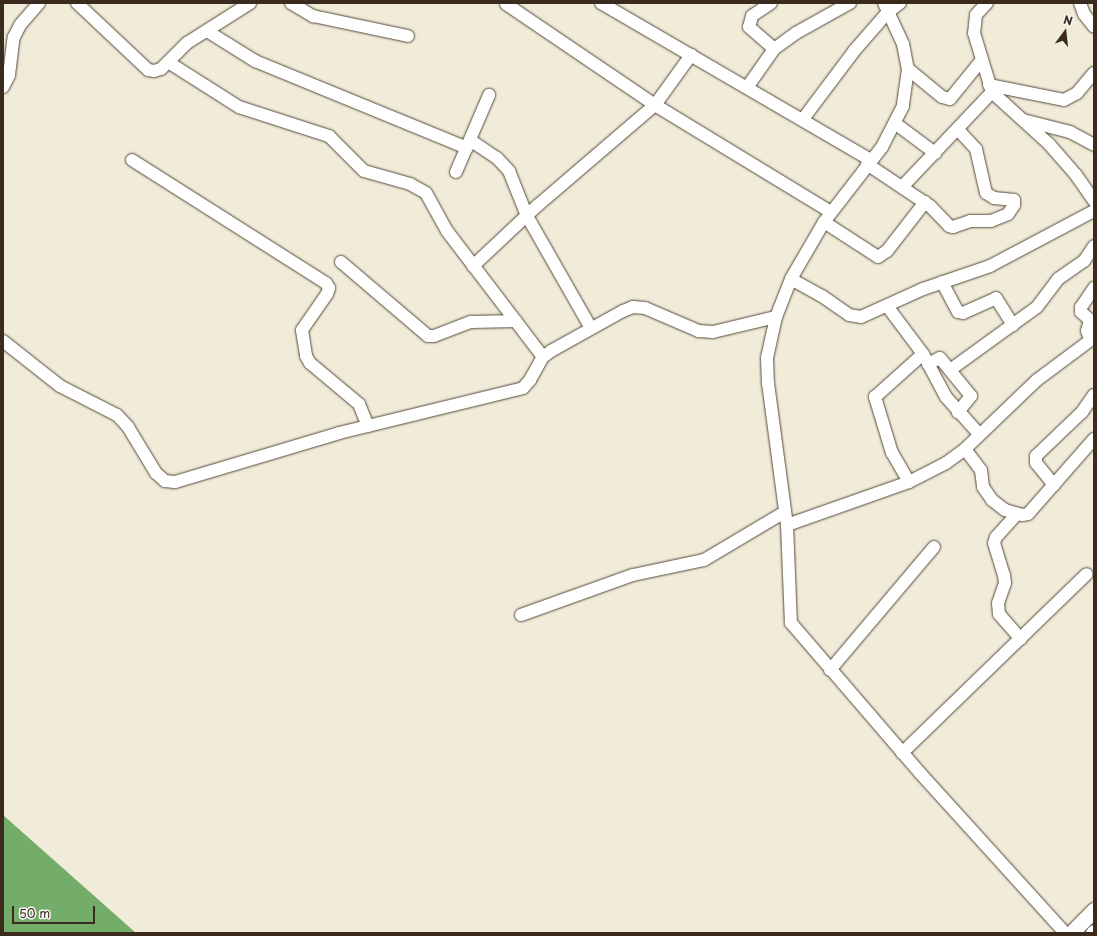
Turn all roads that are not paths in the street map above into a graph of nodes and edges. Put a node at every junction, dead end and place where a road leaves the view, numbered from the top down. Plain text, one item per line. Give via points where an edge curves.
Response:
1 (39, 3) edge
2 (77, 3) edge
3 (250, 3) edge
4 (291, 3) edge
5 (601, 3) edge
6 (771, 3) edge
7 (850, 3) edge
8 (900, 3) edge
9 (987, 3) edge
10 (1080, 3) edge
11 (506, 4) edge
12 (886, 7) edge
13 (1094, 27) edge
14 (206, 31) junction
15 (408, 36) dead end
16 (774, 49) junction
17 (691, 54) junction
18 (981, 61) junction
19 (168, 62) junction
20 (908, 69) junction
21 (1094, 73) edge
22 (748, 86) junction
23 (3, 88) edge
24 (990, 89) junction
25 (489, 95) dead end
26 (655, 105) junction
27 (803, 119) junction
28 (1020, 120) junction
29 (896, 124) junction
30 (958, 130) junction
31 (468, 144) junction
32 (1094, 145) edge
33 (935, 153) junction
34 (132, 160) dead end
35 (869, 162) junction
36 (456, 172) dead end
37 (902, 187) junction
38 (1094, 201) edge
39 (926, 202) junction
40 (1094, 211) edge
41 (527, 216) junction
42 (827, 217) junction
43 (1094, 246) edge
44 (341, 262) dead end
45 (473, 266) junction
46 (791, 279) junction
47 (942, 282) junction
48 (1094, 288) edge
49 (887, 306) junction
50 (776, 317) junction
51 (516, 321) junction
52 (1013, 325) junction
53 (591, 328) junction
54 (1093, 340) edge
55 (3, 342) edge
56 (544, 357) junction
57 (926, 359) junction
58 (950, 370) junction
59 (1094, 395) edge
60 (958, 412) junction
61 (368, 426) junction
62 (979, 434) junction
63 (1094, 439) edge
64 (965, 449) junction
65 (908, 482) junction
66 (1054, 486) junction
67 (785, 512) junction
68 (1016, 515) junction
69 (787, 525) junction
70 (934, 547) dead end
71 (1088, 574) dead end
72 (521, 615) dead end
73 (1021, 639) junction
74 (830, 670) junction
75 (902, 753) junction
76 (1094, 910) edge
77 (1065, 933) edge
78 (1070, 933) edge

1 - 23 street via 20,25 14,37 9,74
2 - 19 street via 148,70 161,68
3 - 14 street
4 - 15 street via 313,16
5 - 17 street
6 - 16 street via 752,16 749,27
7 - 16 street via 796,33
8 - 12 street
9 - 18 street via 976,15 974,24
10 - 13 street via 1084,14
11 - 26 street
12 - 20 street via 903,44
12 - 27 street
14 - 19 street via 187,43
14 - 31 street via 254,61
16 - 22 street
17 - 22 street
17 - 26 street
18 - 20 street via 950,99 942,97
18 - 24 street
19 - 45 street via 239,107 329,136 364,171 419,188 431,198 447,231
20 - 29 street via 903,106
21 - 24 street via 1077,93 1064,100
22 - 27 street
24 - 28 street
24 - 30 street
25 - 31 street
26 - 41 street
26 - 42 street
27 - 35 street
28 - 32 street via 1070,132
28 - 38 street via 1062,158
29 - 33 street
29 - 35 street
30 - 33 street
30 - 39 street via 976,149 986,193 999,199 1011,198 1014,205 1008,214 991,221 970,221 953,227 944,222
31 - 36 street
31 - 41 street via 497,158 509,171
33 - 37 street
34 - 61 street via 326,283 327,294 302,330 306,356 310,363 359,404
35 - 37 street
35 - 42 street
37 - 39 street
39 - 42 street via 887,251 878,257
40 - 47 street via 990,266
41 - 45 street
41 - 53 street
42 - 46 street
43 - 52 street via 1084,261 1058,279 1037,307
44 - 51 street via 423,334 434,336 471,322
45 - 51 street
46 - 49 street via 855,317
46 - 50 street
47 - 49 street
47 - 52 street via 958,312 963,313 996,298
48 - 54 street via 1081,307 1081,312 1090,320 1087,332
49 - 57 street
50 - 53 street via 713,332 698,331 645,308 633,307
50 - 67 street via 767,358 768,383
51 - 56 street
52 - 58 street
53 - 56 street
54 - 62 street via 1037,380
55 - 61 street via 60,386 117,415 128,427 156,473 165,481 186,481
56 - 61 street via 522,388
57 - 58 street via 940,358
57 - 60 street via 946,397
57 - 65 street via 875,396 890,447
58 - 60 street via 971,396
59 - 66 street via 1082,412 1036,456 1036,464
60 - 62 street
62 - 64 street
63 - 66 street
64 - 65 street
64 - 68 street via 982,470 986,494 998,505
65 - 69 street
66 - 68 street via 1028,514
67 - 69 street
67 - 72 street via 704,560 633,575
68 - 73 street via 996,537 994,549 1005,583 998,603 999,614
69 - 74 street via 791,623
70 - 74 street
71 - 73 street
73 - 75 street
74 - 75 street
75 - 77 street
76 - 78 main road

